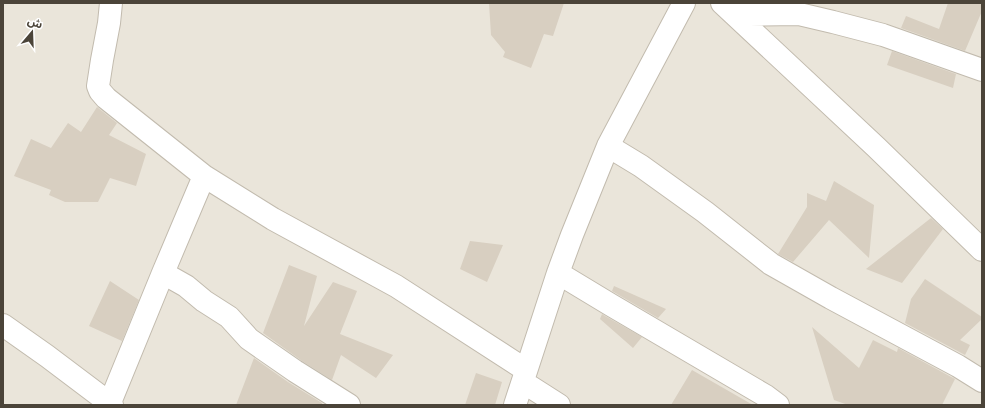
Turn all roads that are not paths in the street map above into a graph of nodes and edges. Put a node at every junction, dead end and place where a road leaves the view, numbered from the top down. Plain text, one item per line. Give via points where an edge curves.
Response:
1 (112, 3) edge
2 (684, 3) edge
3 (729, 9) edge
4 (982, 70) edge
5 (608, 146) junction
6 (204, 176) junction
7 (982, 250) edge
8 (163, 273) junction
9 (558, 273) junction
10 (3, 325) edge
11 (524, 376) junction
12 (982, 381) edge
13 (110, 404) edge
14 (349, 405) edge
15 (515, 405) edge
16 (559, 405) edge
17 (778, 405) edge

1 - 6 street via 98,86 100,91
2 - 5 street
3 - 4 street via 813,17 883,35
3 - 7 street
5 - 9 street
5 - 12 street via 641,166 705,212 770,264
6 - 8 street
6 - 11 street via 273,220 396,286
8 - 13 street
8 - 14 street via 229,317 249,339 275,358
9 - 11 street
9 - 17 street
10 - 13 street
11 - 15 street
11 - 16 street

